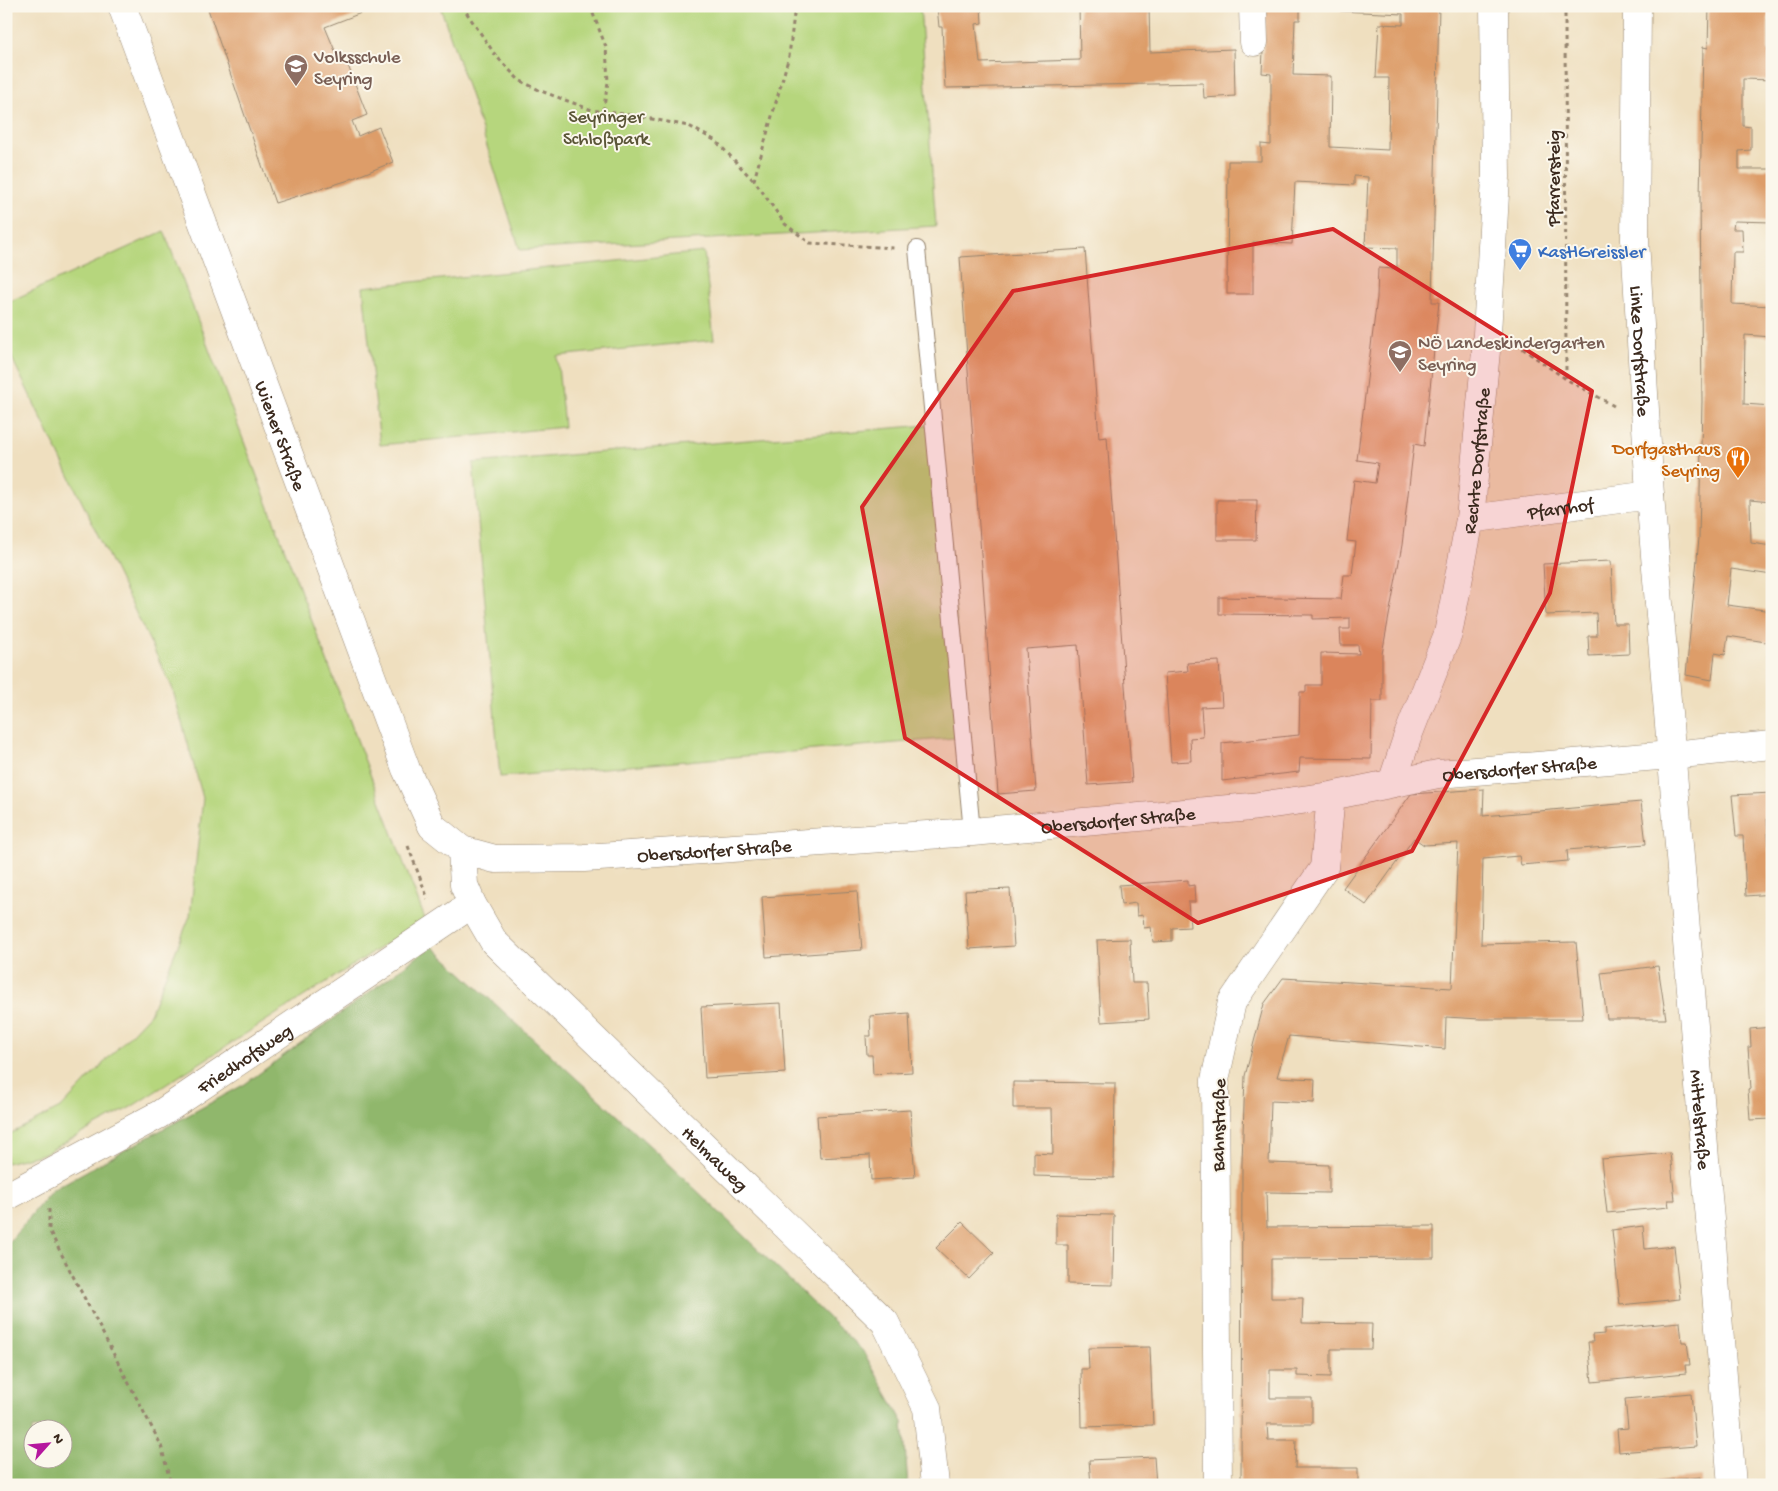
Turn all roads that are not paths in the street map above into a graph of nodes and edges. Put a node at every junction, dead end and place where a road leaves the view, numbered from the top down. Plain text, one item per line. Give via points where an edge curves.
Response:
1 (122, 6) edge
2 (1253, 6) edge
3 (1494, 6) edge
4 (1637, 6) edge
5 (1254, 42) dead end
6 (917, 249) road end
7 (1650, 494) junction
8 (1470, 519) junction
9 (1772, 745) edge
10 (1671, 755) junction
11 (1392, 783) junction
12 (1331, 796) junction
13 (972, 832) junction
14 (462, 850) junction
15 (472, 904) junction
16 (6, 1197) edge
17 (935, 1485) edge
18 (1218, 1485) edge
19 (1732, 1485) edge

1 - 14 street, Wiener Straße via 406,769 432,826
2 - 5 street
3 - 8 street, Rechte Dorfstraße via 1496,177
4 - 7 street, Linke Dorfstraße via 1635,240
6 - 13 lane
7 - 8 street, Pfarrhof
7 - 10 street, Linke Dorfstraße
8 - 11 street, Rechte Dorfstraße via 1448,634
9 - 10 street, Obersdorfer Straße
10 - 11 street, Obersdorfer Straße via 1438,774
10 - 19 street, Mittelstraße
11 - 12 street, Obersdorfer Straße
12 - 13 street, Obersdorfer Straße via 1251,807
12 - 18 street, Bahnstraße via 1324,868 1232,1002 1215,1080
13 - 14 street, Obersdorfer Straße via 584,858 495,859
14 - 15 street, Helmaweg via 464,885
15 - 16 street, Friedhofsweg via 160,1114
15 - 17 street, Helmaweg via 494,942 885,1322 927,1408

